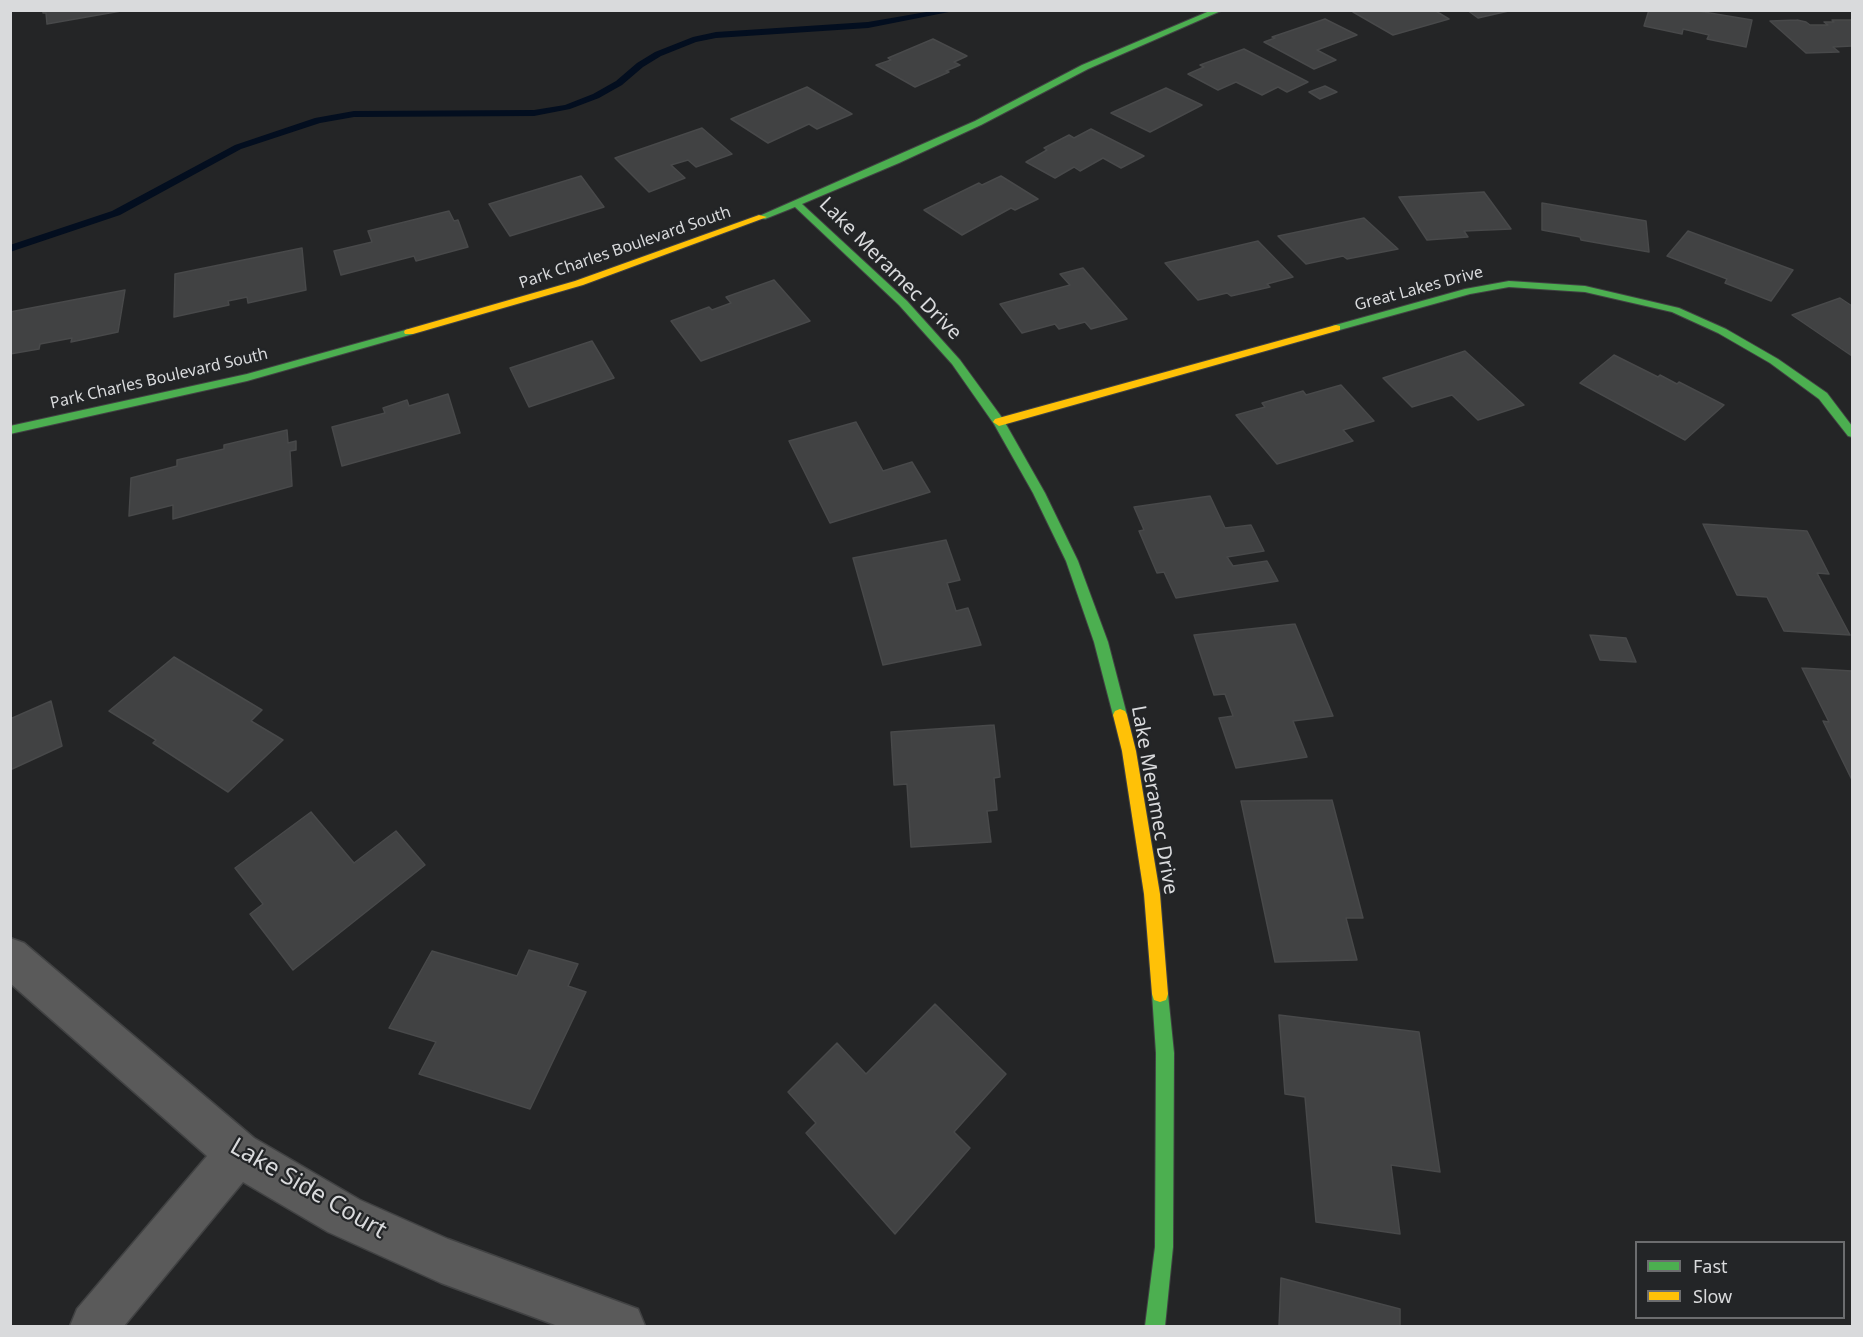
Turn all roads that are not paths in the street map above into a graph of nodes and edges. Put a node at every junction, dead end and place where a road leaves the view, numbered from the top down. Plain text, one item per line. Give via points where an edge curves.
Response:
1 (1220, 10) edge
2 (797, 204) junction
3 (999, 422) junction
4 (10, 430) edge
5 (1852, 433) edge
6 (10, 957) edge
7 (238, 1154) junction
8 (94, 1326) edge
9 (621, 1326) edge
10 (1155, 1326) edge

1 - 2 street, Park Charles Boulevard South via 1085,67 978,123
2 - 3 street, Lake Meramec Drive via 903,303 956,362
2 - 4 street, Park Charles Boulevard South via 579,283 466,318 248,377
3 - 5 street, Great Lakes Drive via 1469,291 1520,284 1585,289 1632,298 1703,322 1774,361 1815,390
3 - 10 street, Lake Meramec Drive via 1072,561 1101,642 1129,751 1152,894 1165,1053 1164,1247
6 - 7 street, Lake Side Court
7 - 8 street
7 - 9 street, Lake Side Court via 344,1216 430,1255

